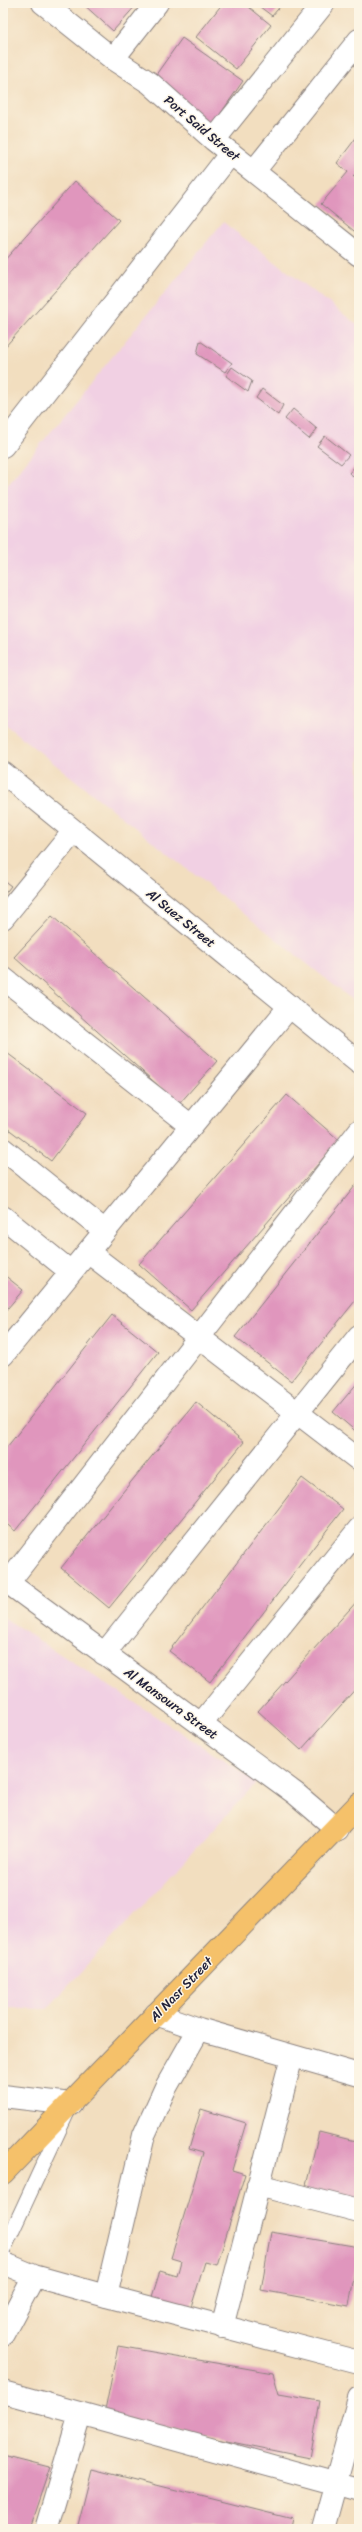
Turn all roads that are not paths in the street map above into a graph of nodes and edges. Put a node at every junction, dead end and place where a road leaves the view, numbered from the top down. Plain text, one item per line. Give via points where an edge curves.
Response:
1 (43, 3) edge
2 (157, 3) edge
3 (324, 3) edge
4 (359, 40) edge
5 (113, 59) junction
6 (223, 146) junction
7 (254, 171) junction
8 (359, 255) edge
9 (3, 446) edge
10 (3, 773) edge
11 (74, 831) junction
12 (3, 918) edge
13 (3, 978) edge
14 (290, 1006) junction
15 (359, 1063) edge
16 (191, 1126) junction
17 (359, 1131) edge
18 (3, 1149) edge
19 (3, 1217) edge
20 (105, 1231) junction
21 (88, 1252) junction
22 (71, 1272) junction
23 (359, 1336) edge
24 (198, 1337) junction
25 (3, 1355) edge
26 (297, 1413) junction
27 (359, 1460) edge
28 (359, 1529) edge
29 (5, 1581) edge
30 (104, 1654) junction
31 (200, 1724) junction
32 (359, 1804) edge
33 (337, 1829) junction
34 (156, 2014) junction
35 (199, 2029) junction
36 (292, 2056) junction
37 (359, 2075) edge
38 (3, 2096) edge
39 (71, 2104) junction
40 (3, 2173) edge
41 (258, 2185) junction
42 (359, 2211) edge
43 (3, 2250) edge
44 (3, 2263) edge
45 (34, 2276) junction
46 (106, 2296) junction
47 (222, 2327) junction
48 (3, 2334) edge
49 (359, 2362) edge
50 (3, 2392) edge
51 (359, 2398) edge
52 (80, 2414) junction
53 (335, 2484) junction
54 (359, 2490) edge
55 (46, 2529) edge
56 (323, 2529) edge

1 - 5 street, Port Said Street
2 - 5 street
3 - 6 street
4 - 7 street
5 - 6 street, Port Said Street via 150,83
6 - 7 street, Port Said Street
6 - 9 street
7 - 8 street, Port Said Street
10 - 11 street, Al Suez Street
11 - 12 street
11 - 14 street, Al Suez Street
13 - 16 street
14 - 15 street, Al Suez Street
14 - 16 street
16 - 20 street
17 - 24 street
18 - 20 street
19 - 22 street
20 - 21 street
21 - 22 street
21 - 24 street
22 - 25 street
23 - 26 street
24 - 26 street
24 - 29 street
26 - 27 street
26 - 30 street
28 - 31 street
29 - 30 street, Al Mansoura Street
30 - 31 street, Al Mansoura Street
31 - 33 street, Al Mansoura Street via 296,1794
32 - 33 main road, Al Nasr Street
33 - 34 main road, Al Nasr Street
34 - 35 street
34 - 39 main road, Al Nasr Street
35 - 36 street
35 - 46 street via 165,2089 144,2135
36 - 37 street
36 - 41 street
38 - 39 street
39 - 40 main road, Al Nasr Street
39 - 43 lane
41 - 42 street
41 - 47 street
44 - 45 street
45 - 46 street
45 - 48 street
46 - 47 street
47 - 49 street
50 - 52 street
51 - 53 street
52 - 53 street
52 - 55 street
53 - 54 street
53 - 56 street

